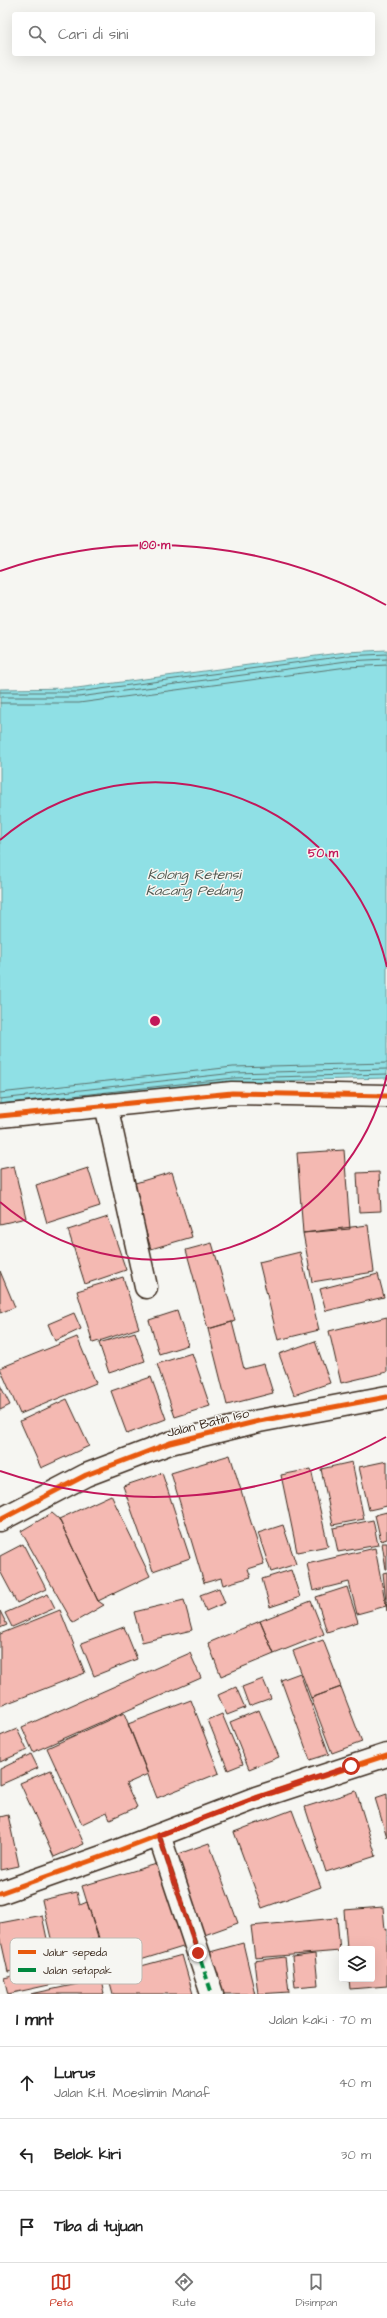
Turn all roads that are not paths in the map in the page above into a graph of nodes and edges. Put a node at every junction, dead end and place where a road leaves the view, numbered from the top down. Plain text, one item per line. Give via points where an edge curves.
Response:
1 (387, 1096) edge
2 (106, 1105) junction
3 (0, 1116) edge
4 (146, 1287) dead end
5 (387, 1397) edge
6 (0, 1520) edge
7 (387, 1755) edge
8 (159, 1835) junction
9 (0, 1893) edge
10 (212, 1994) edge

1 - 2 street via 232,1093
2 - 3 street
2 - 4 street
5 - 6 street, Jalan Batin Iso via 259,1421 170,1443 86,1475
7 - 8 street via 256,1798
8 - 9 street
8 - 10 street

